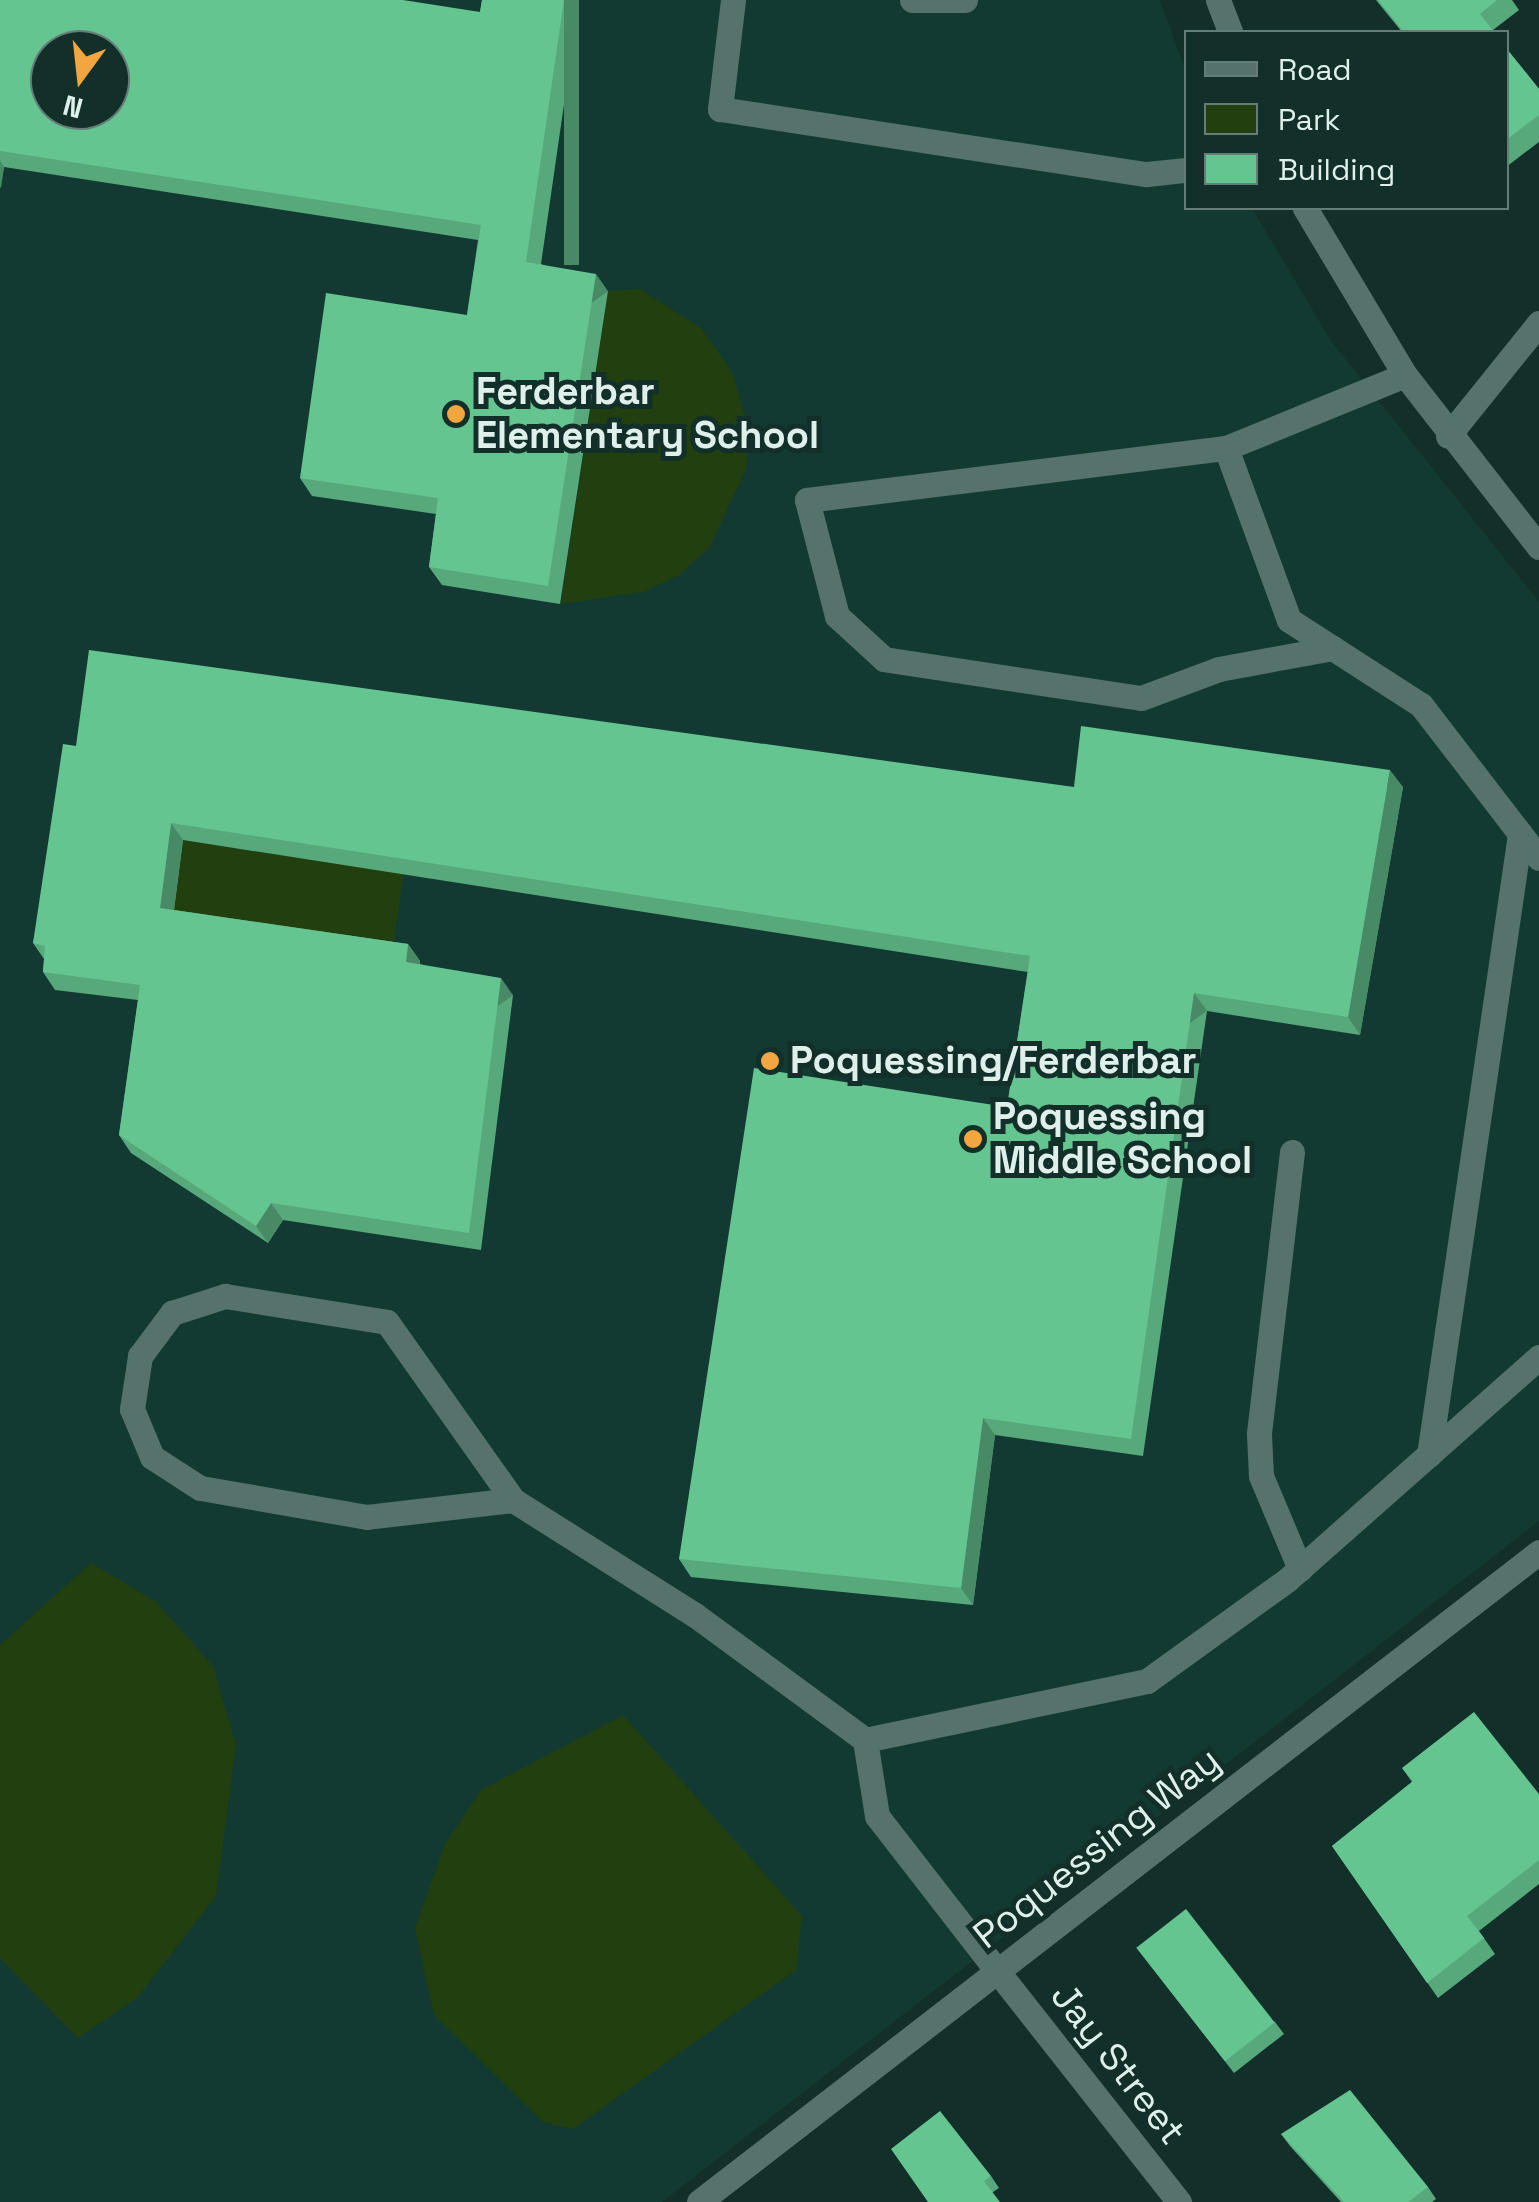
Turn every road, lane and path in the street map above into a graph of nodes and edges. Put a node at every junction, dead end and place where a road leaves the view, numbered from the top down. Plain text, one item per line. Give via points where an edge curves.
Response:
1 (734, 0) edge
2 (912, 0) edge
3 (965, 0) edge
4 (1218, 0) edge
5 (1229, 30) edge
6 (1184, 170) edge
7 (1306, 210) edge
8 (1539, 323) edge
9 (1405, 376) junction
10 (1448, 436) junction
11 (1226, 448) junction
12 (1539, 547) edge
13 (1333, 648) junction
14 (1520, 834) junction
15 (1539, 858) edge
16 (1292, 1152) dead end
17 (1539, 1357) edge
18 (1429, 1455) junction
19 (513, 1500) junction
20 (1536, 1561) edge
21 (1300, 1569) junction
22 (865, 1740) junction
23 (998, 1972) junction
24 (699, 2202) edge
25 (1179, 2202) edge

1 - 6 street via 720,109 1146,174
2 - 3 street
4 - 5 street
7 - 9 street
8 - 10 street
9 - 10 street
9 - 11 street
10 - 12 street
11 - 13 street via 1289,620
11 - 13 street via 807,500 837,616 884,659 1141,698 1219,669
13 - 14 street via 1420,705
14 - 15 street
14 - 18 street
16 - 21 street via 1259,1434 1261,1476
17 - 18 street
18 - 21 street
19 - 19 street via 387,1322 225,1296 172,1313 140,1356 132,1409 152,1456 200,1488 367,1517
19 - 22 street via 695,1615
20 - 23 street, Poquessing Way
21 - 22 street via 1147,1681
22 - 23 street, Jay Street via 877,1816
23 - 24 street, Poquessing Way
23 - 25 street, Jay Street

